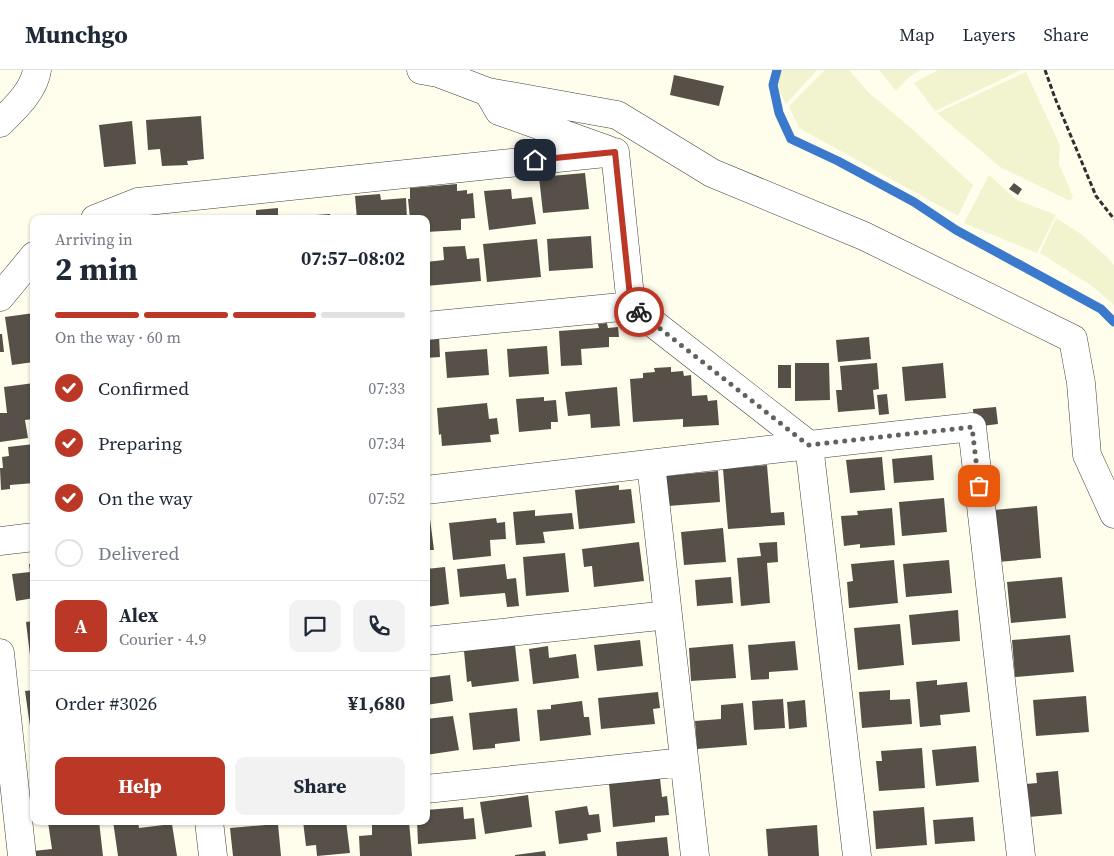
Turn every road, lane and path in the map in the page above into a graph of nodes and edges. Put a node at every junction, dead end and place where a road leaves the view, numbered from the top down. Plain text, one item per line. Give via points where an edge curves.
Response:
1 (37, 70) edge
2 (421, 70) edge
3 (1045, 70) edge
4 (488, 92) junction
5 (0, 124) edge
6 (615, 152) junction
7 (139, 210) edge
8 (115, 215) edge
9 (1114, 219) edge
10 (30, 261) edge
11 (0, 297) edge
12 (631, 306) junction
13 (430, 326) edge
14 (808, 445) junction
15 (651, 464) junction
16 (430, 490) edge
17 (1114, 514) edge
18 (30, 537) edge
19 (0, 540) edge
20 (668, 615) junction
21 (430, 641) edge
22 (0, 653) edge
23 (5, 755) edge
24 (684, 762) junction
25 (430, 789) edge
26 (209, 825) edge
27 (22, 856) edge
28 (212, 856) edge
29 (694, 856) edge
30 (857, 856) edge
31 (1021, 856) edge

1 - 5 street via 36,80
2 - 4 street
3 - 9 path via 1096,196
4 - 6 street via 499,111
4 - 17 street via 617,115 712,173 864,236 1073,339 1081,383 1087,454
6 - 7 street
6 - 12 street
7 - 8 street
10 - 11 street
12 - 13 street
12 - 14 street
14 - 15 street
14 - 30 street
14 - 31 street via 972,427
15 - 16 street
15 - 20 street
18 - 19 street
20 - 21 street
20 - 24 street
22 - 23 street
23 - 27 street
24 - 25 street
24 - 29 street
26 - 28 street

